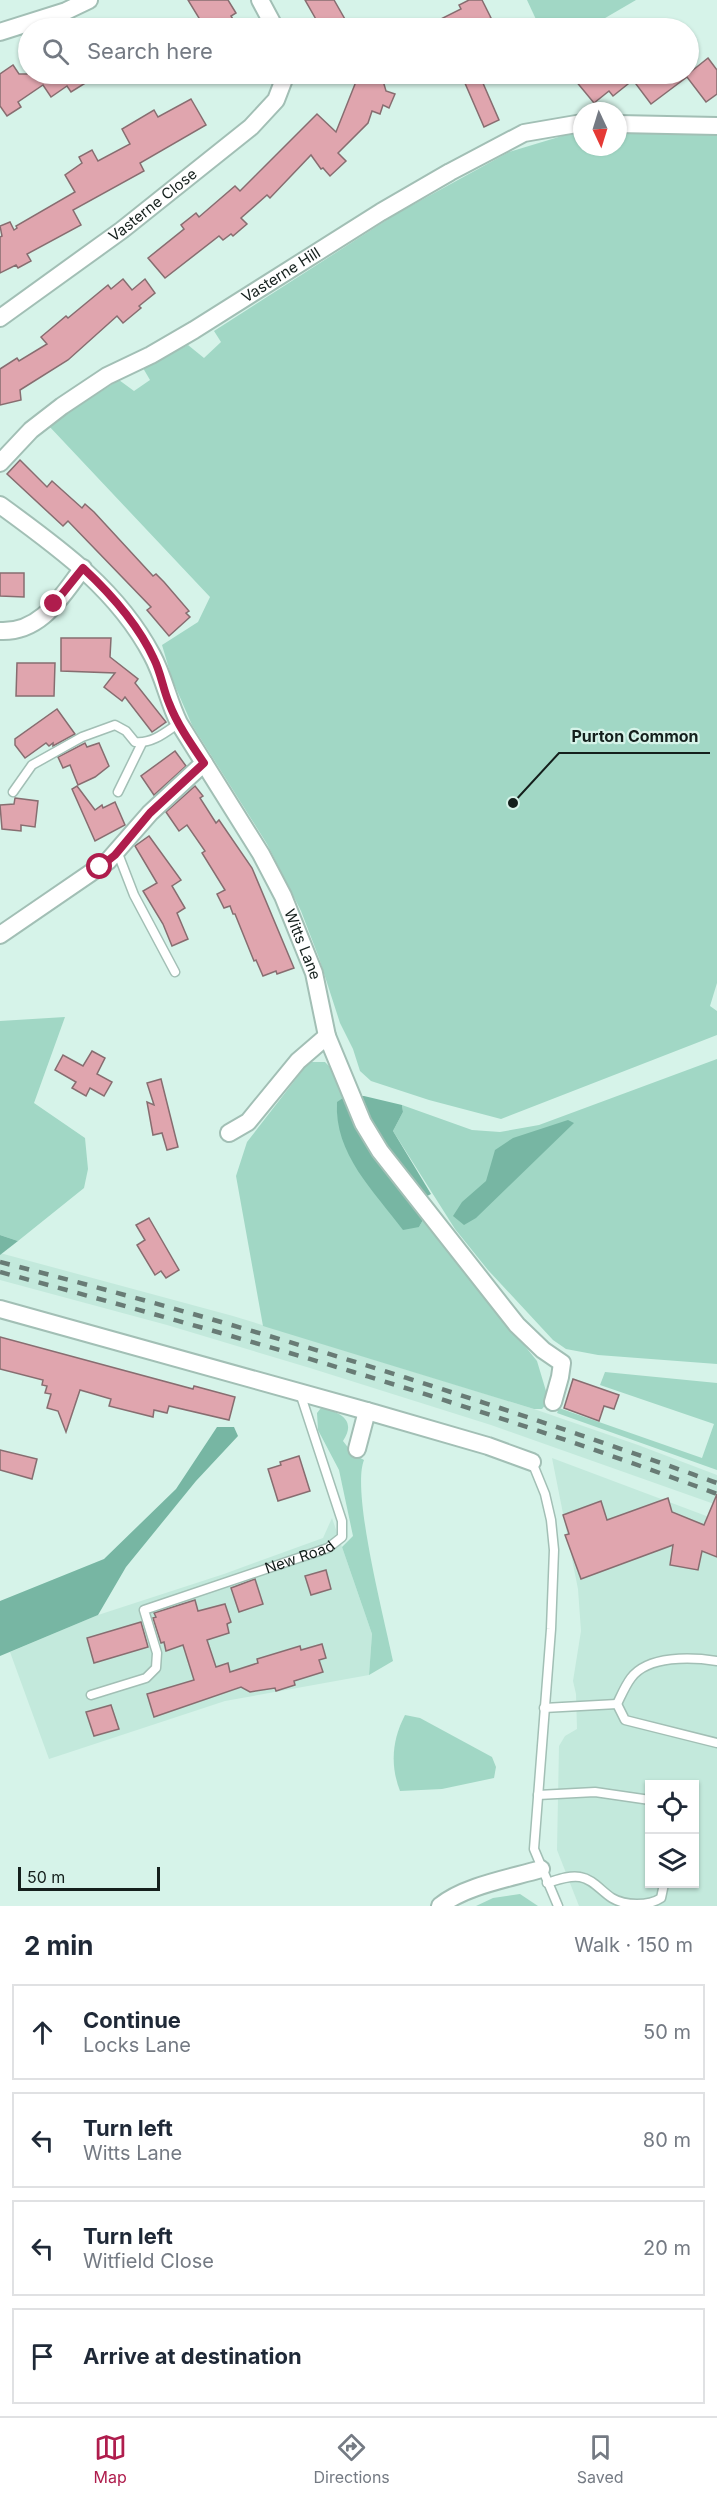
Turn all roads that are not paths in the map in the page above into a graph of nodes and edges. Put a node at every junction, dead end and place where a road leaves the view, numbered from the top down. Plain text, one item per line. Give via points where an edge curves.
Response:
1 (89, 0) edge
2 (260, 0) edge
3 (44, 18) edge
4 (270, 18) edge
5 (18, 26) edge
6 (0, 32) edge
7 (282, 84) edge
8 (627, 124) edge
9 (573, 125) edge
10 (717, 126) edge
11 (0, 318) edge
12 (0, 463) edge
13 (0, 505) edge
14 (83, 568) junction
15 (0, 631) edge
16 (179, 723) junction
17 (142, 743) junction
18 (204, 763) junction
19 (13, 792) dead end
20 (118, 792) dead end
21 (117, 851) junction
22 (0, 935) edge
23 (175, 972) dead end
24 (327, 1036) junction
25 (229, 1133) dead end
26 (0, 1310) edge
27 (300, 1394) junction
28 (553, 1402) dead end
29 (367, 1411) junction
30 (357, 1449) dead end
31 (532, 1462) joint
32 (717, 1661) edge
33 (91, 1695) dead end
34 (617, 1704) junction
35 (544, 1708) junction
36 (717, 1743) edge
37 (538, 1795) junction
38 (645, 1799) edge
39 (544, 1876) junction
40 (663, 1888) edge
41 (440, 1906) edge
42 (558, 1906) edge

1 - 3 street
2 - 4 street
5 - 6 street
7 - 11 street, Vasterne Close via 276,100 251,127 122,230
8 - 10 street
9 - 12 street, Vasterne Hill via 524,133 381,212 194,330 106,376 31,430
13 - 14 street, Witts Lane
14 - 15 street via 32,625
14 - 16 street, Witts Lane via 136,627 153,657
16 - 17 lane
16 - 18 street, Witts Lane
17 - 19 lane via 135,742 119,727 110,726 32,765
17 - 20 lane
18 - 21 street via 150,813
18 - 24 street, Witts Lane via 283,896 314,973
21 - 22 street via 100,867
21 - 23 lane via 134,895
24 - 25 street via 298,1061 248,1122
24 - 28 street, Witts Lane via 363,1122 380,1151 517,1324 562,1363
26 - 27 street
27 - 29 street
27 - 33 lane, New Road via 342,1521 342,1537 328,1548 144,1610 157,1653 156,1668 146,1678
29 - 30 street
29 - 31 street
31 - 35 lane via 545,1494 554,1550
32 - 34 lane via 670,1659 650,1665 632,1677
34 - 35 lane
34 - 36 lane via 625,1720
35 - 37 lane
37 - 38 lane via 595,1792
37 - 39 lane via 534,1849
39 - 40 lane via 582,1877 620,1903 656,1902 662,1898
39 - 41 street via 484,1886
39 - 42 lane

